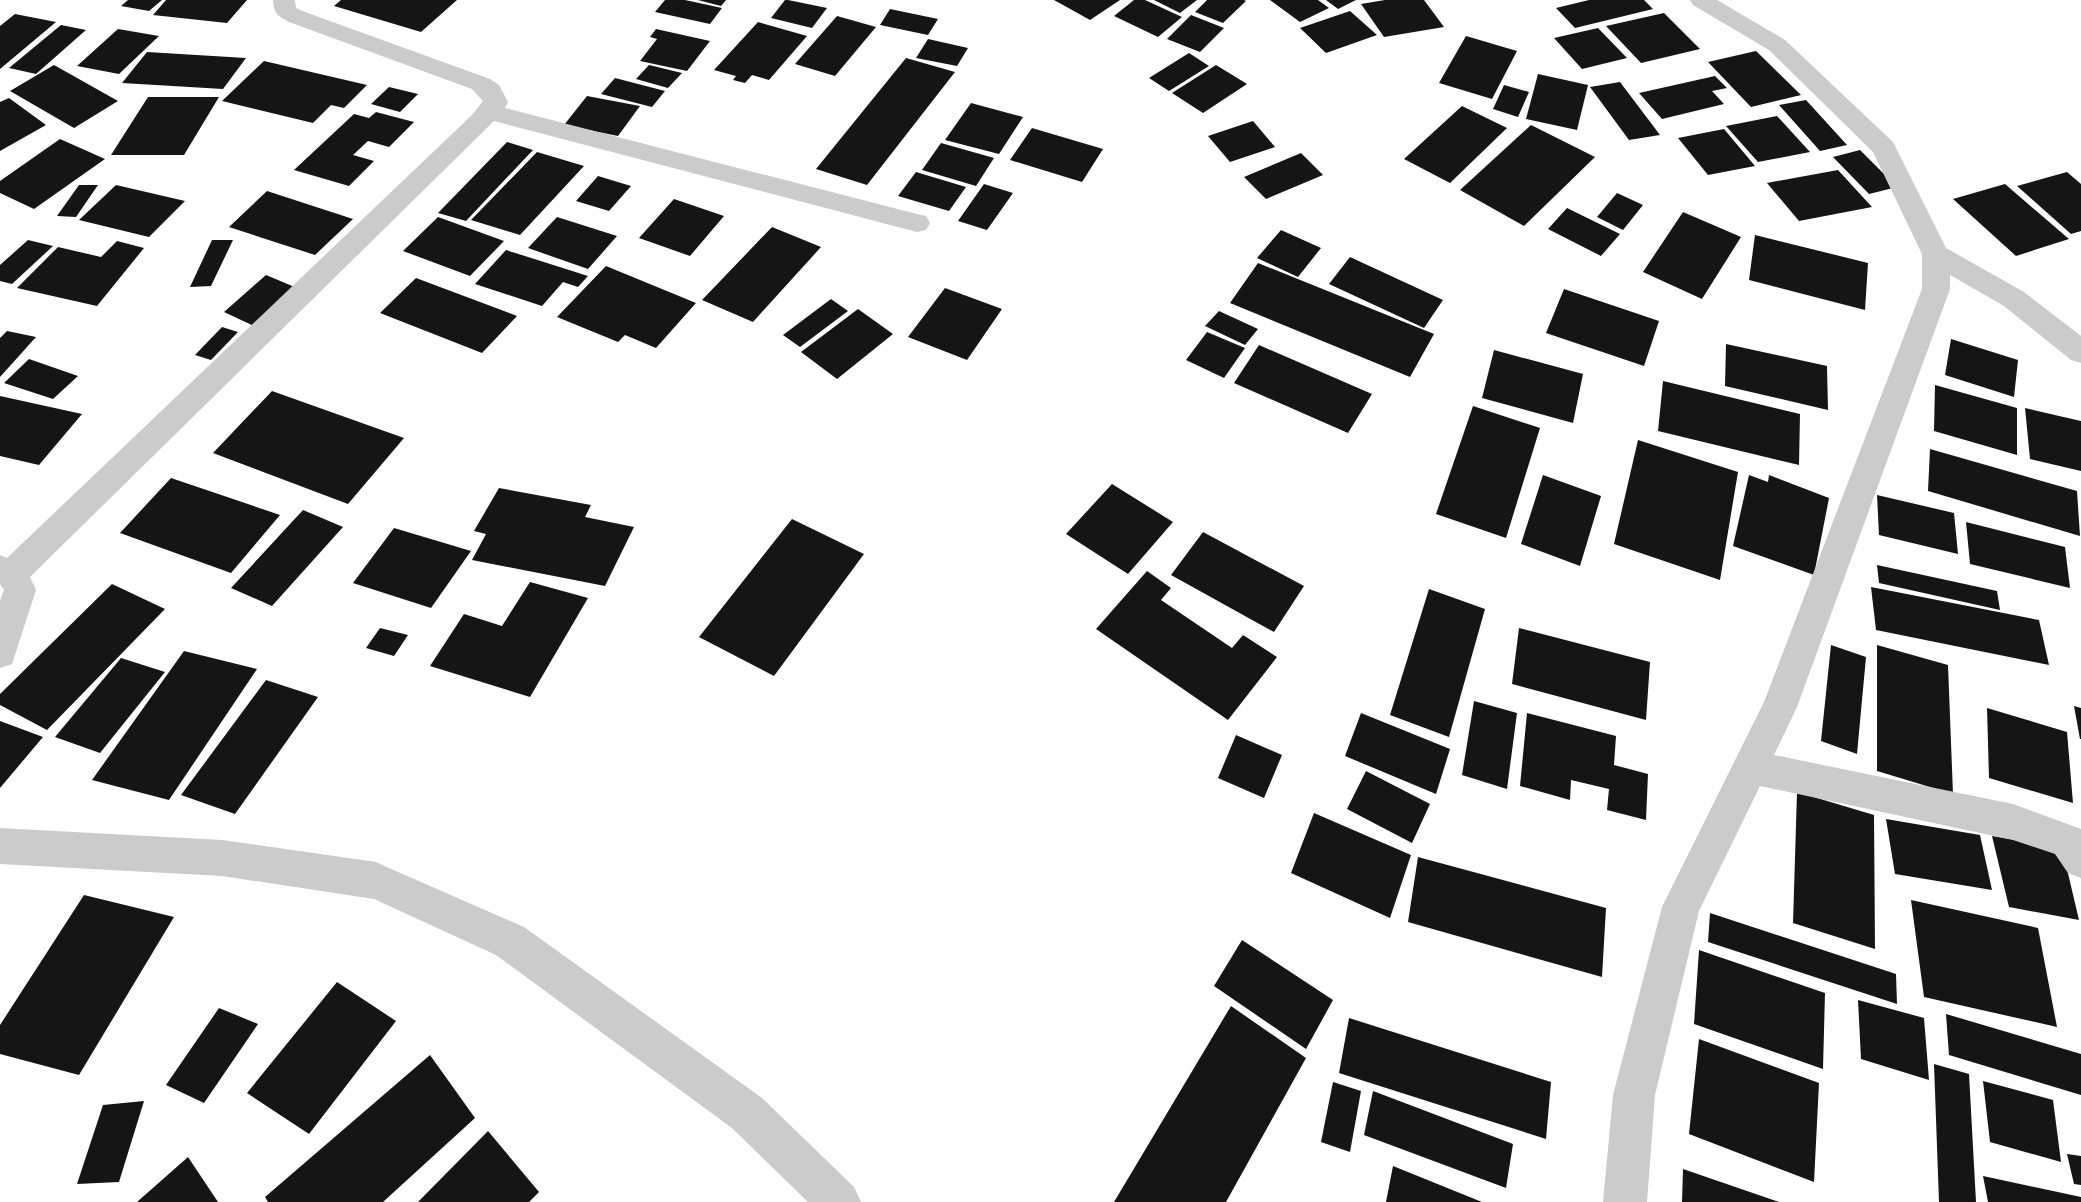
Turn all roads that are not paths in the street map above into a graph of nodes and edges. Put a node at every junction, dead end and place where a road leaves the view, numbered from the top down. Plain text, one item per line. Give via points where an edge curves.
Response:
1 (284, 0) edge
2 (1701, 0) edge
3 (490, 112) junction
4 (917, 223) dead end
5 (1936, 254) junction
6 (2081, 352) edge
7 (6, 571) edge
8 (0, 653) edge
9 (1750, 767) junction
10 (0, 846) edge
11 (2081, 860) edge
12 (839, 1202) edge
13 (1625, 1202) edge

1 - 3 street via 285,11 297,17 481,84 496,102
2 - 5 street via 1777,45 1884,148
3 - 4 street
3 - 7 street
5 - 6 street via 2014,299
5 - 9 street via 1936,289 1780,707
7 - 8 street via 20,590
9 - 11 street via 2013,822 2067,840
9 - 13 street via 1681,907 1634,1095
10 - 12 street via 222,858 376,881 510,941 747,1113

